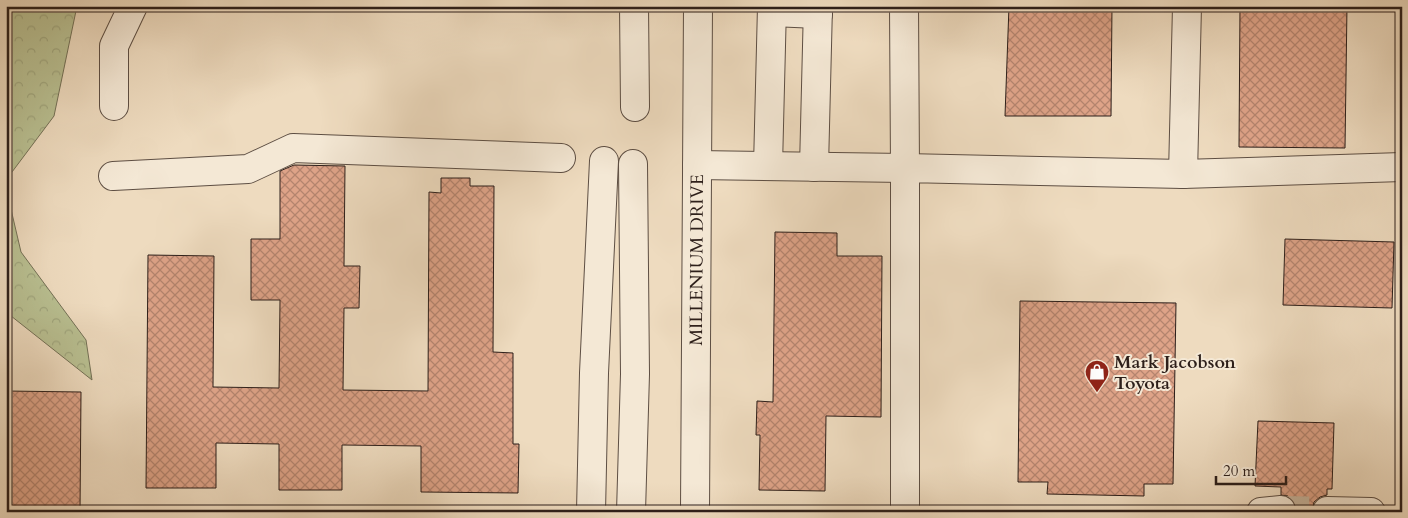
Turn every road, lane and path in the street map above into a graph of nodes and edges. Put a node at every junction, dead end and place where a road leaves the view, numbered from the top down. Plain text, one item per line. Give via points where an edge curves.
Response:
1 (133, 6) edge
2 (634, 6) edge
3 (698, 6) edge
4 (904, 6) edge
5 (1187, 6) edge
6 (772, 9) edge
7 (818, 10) edge
8 (114, 106) dead end
9 (635, 106) dead end
10 (561, 158) dead end
11 (604, 162) dead end
12 (633, 164) dead end
13 (697, 165) junction
14 (768, 166) junction
15 (814, 167) junction
16 (1402, 167) edge
17 (905, 168) junction
18 (1183, 174) junction
19 (113, 176) dead end
20 (1327, 511) edge
21 (591, 512) edge
22 (631, 512) edge
23 (695, 512) edge
24 (904, 512) edge
25 (1371, 512) edge

1 - 8 street via 114,46
2 - 9 street
3 - 13 street, MILLENIUM DRIVE
4 - 17 street
5 - 18 street
6 - 7 street
6 - 14 street
7 - 15 street
10 - 19 street via 293,148 248,169
11 - 21 street
12 - 22 street via 635,374
13 - 14 street
13 - 23 street, MILLENIUM DRIVE
14 - 15 street
15 - 17 street
16 - 18 street
17 - 18 street
17 - 24 street
20 - 25 street

